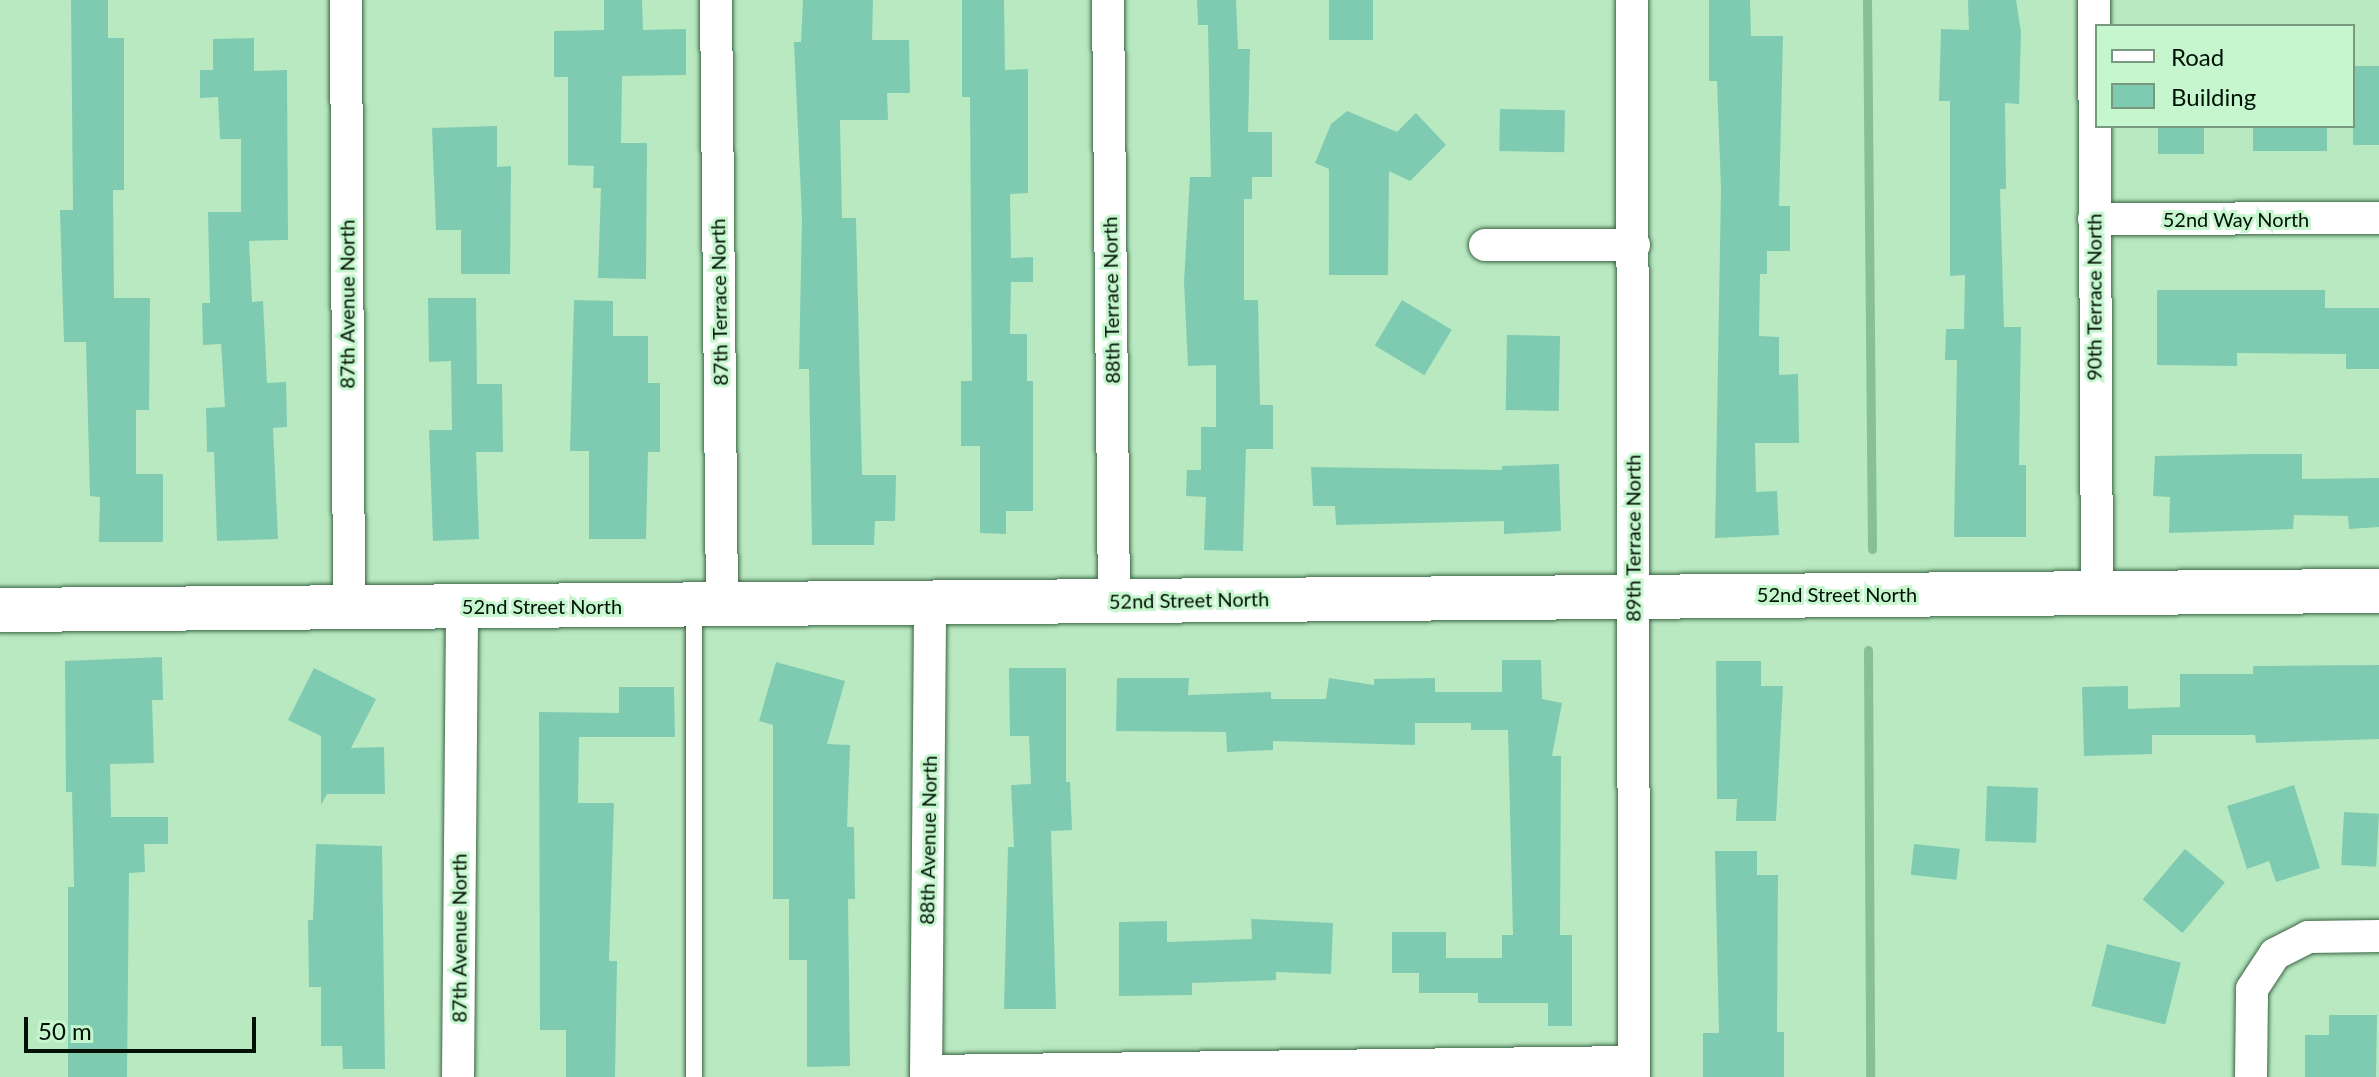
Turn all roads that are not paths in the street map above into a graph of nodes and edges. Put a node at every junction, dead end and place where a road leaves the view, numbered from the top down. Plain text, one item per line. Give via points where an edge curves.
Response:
1 (346, 0) edge
2 (716, 0) edge
3 (1108, 0) edge
4 (1632, 0) edge
5 (2094, 0) edge
6 (2379, 218) edge
7 (2094, 219) junction
8 (1485, 245) dead end
9 (1634, 245) junction
10 (2379, 591) edge
11 (2097, 593) junction
12 (1633, 595) junction
13 (1114, 600) junction
14 (930, 603) junction
15 (708, 605) junction
16 (462, 607) junction
17 (349, 608) junction
18 (0, 610) edge
19 (2379, 936) edge
20 (1634, 1070) edge
21 (926, 1074) edge
22 (458, 1077) edge
23 (694, 1077) edge
24 (2251, 1077) edge

1 - 17 street, 87th Avenue North
2 - 15 street, 87th Terrace North
3 - 13 street, 88th Terrace North
4 - 9 street, 89th Terrace North
5 - 7 street, 90th Terrace North
6 - 7 street, 52nd Way North
7 - 11 street, 90th Terrace North
8 - 9 street
9 - 12 street, 89th Terrace North
10 - 11 street, 52nd Street North
11 - 12 street, 52nd Street North
12 - 13 street, 52nd Street North
12 - 20 street, 89th Terrace North
13 - 14 street, 52nd Street North
14 - 15 street, 52nd Street North
14 - 21 street, 88th Avenue North
15 - 16 street, 52nd Street North
15 - 23 lane
16 - 17 street, 52nd Street North
16 - 22 street, 87th Avenue North
17 - 18 street, 52nd Street North
19 - 24 street via 2308,937 2275,954 2252,989
20 - 21 street

